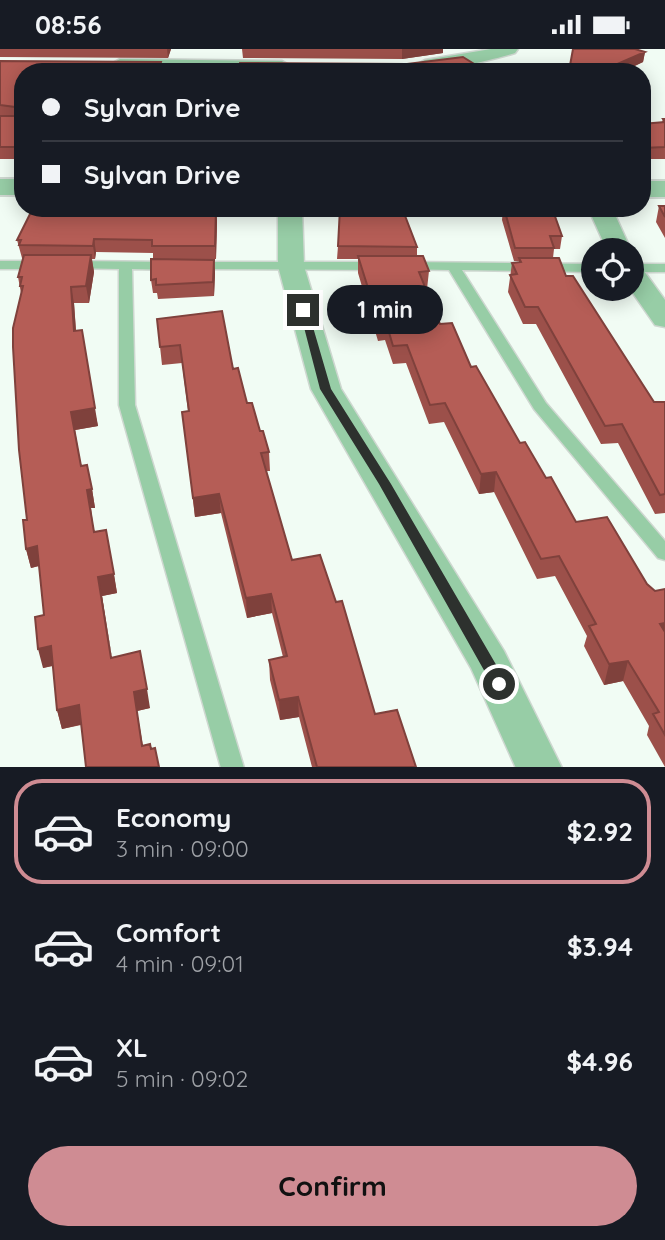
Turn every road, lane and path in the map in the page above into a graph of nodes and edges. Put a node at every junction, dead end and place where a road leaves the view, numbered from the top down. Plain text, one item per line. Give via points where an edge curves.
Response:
1 (509, 49) edge
2 (202, 57) edge
3 (116, 63) edge
4 (263, 63) edge
5 (435, 63) edge
6 (290, 217) edge
7 (604, 217) edge
8 (614, 238) edge
9 (0, 265) edge
10 (125, 265) junction
11 (291, 266) junction
12 (453, 267) junction
13 (581, 268) edge
14 (665, 268) edge
15 (644, 269) edge
16 (644, 288) edge
17 (665, 319) edge
18 (665, 553) edge
19 (233, 767) edge
20 (539, 767) edge

1 - 5 street
2 - 3 street
2 - 4 street
6 - 11 street
7 - 8 street
9 - 10 lane
10 - 11 lane
10 - 19 lane via 127,405
11 - 12 lane
11 - 20 street via 326,389 489,663
12 - 13 lane
12 - 18 lane via 540,406
14 - 15 lane
16 - 17 street

